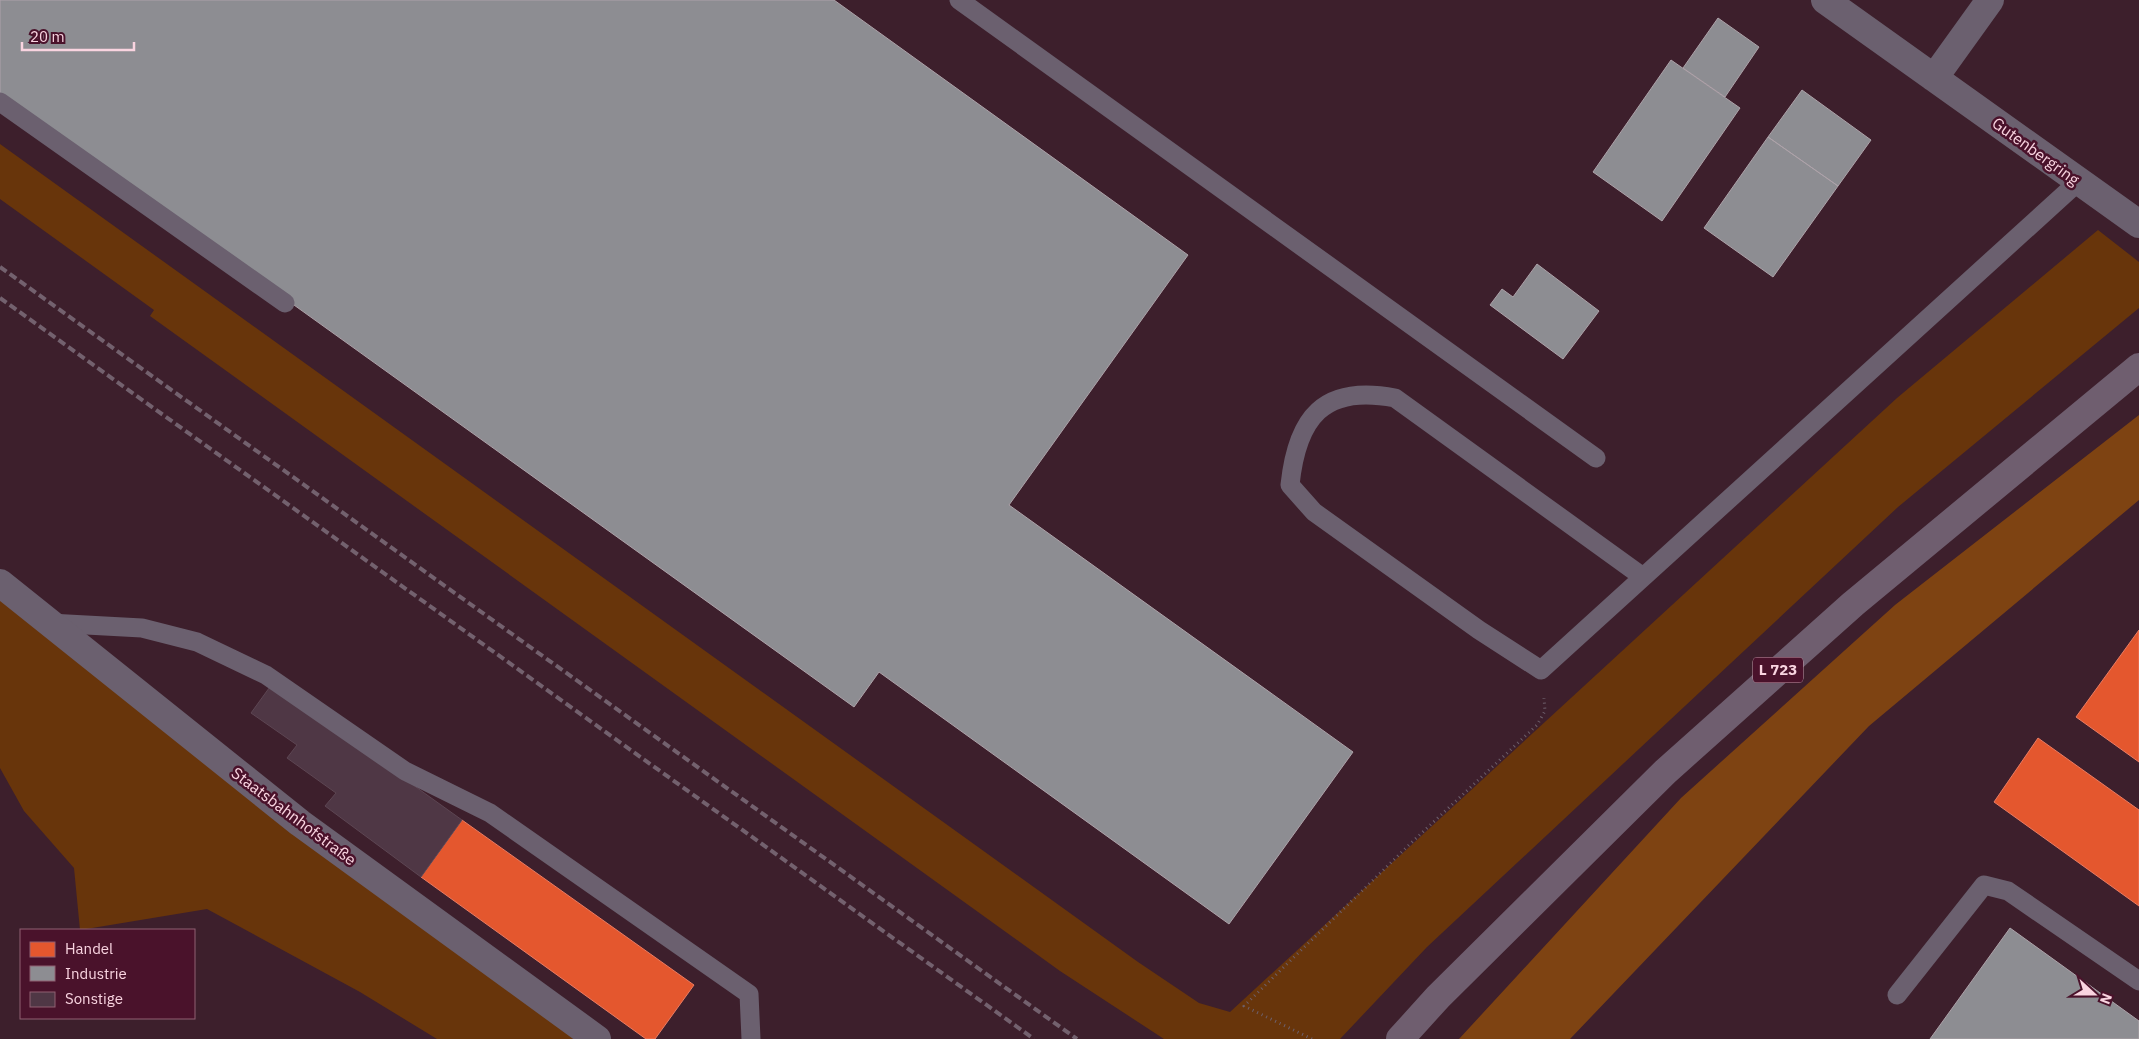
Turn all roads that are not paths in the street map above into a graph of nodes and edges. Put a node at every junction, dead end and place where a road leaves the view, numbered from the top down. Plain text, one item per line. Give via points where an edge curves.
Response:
1 (959, 0) edge
2 (1825, 0) edge
3 (1990, 0) edge
4 (1934, 78) junction
5 (0, 102) edge
6 (2078, 182) junction
7 (2139, 224) edge
8 (285, 303) dead end
9 (2139, 367) edge
10 (1596, 458) dead end
11 (1643, 577) junction
12 (0, 583) edge
13 (48, 623) junction
14 (2139, 981) edge
15 (1897, 995) dead end
16 (597, 1039) edge
17 (751, 1039) edge
18 (1400, 1039) edge

1 - 10 lane
2 - 4 street, Gutenbergring
3 - 4 street
4 - 6 street, Gutenbergring
5 - 8 lane
6 - 7 street, Gutenbergring
6 - 11 lane
9 - 18 main road, L 723 via 1853,604 1665,772 1438,997
11 - 11 lane via 1395,398 1369,393 1342,397 1320,409 1304,427 1293,456 1290,485 1314,512 1479,630 1541,670
12 - 13 street, Staatsbahnhofstraße
13 - 16 street, Staatsbahnhofstraße via 300,823
13 - 17 lane via 142,628 198,642 266,675 405,771 490,813 749,994
14 - 15 lane via 2008,892 1984,885

